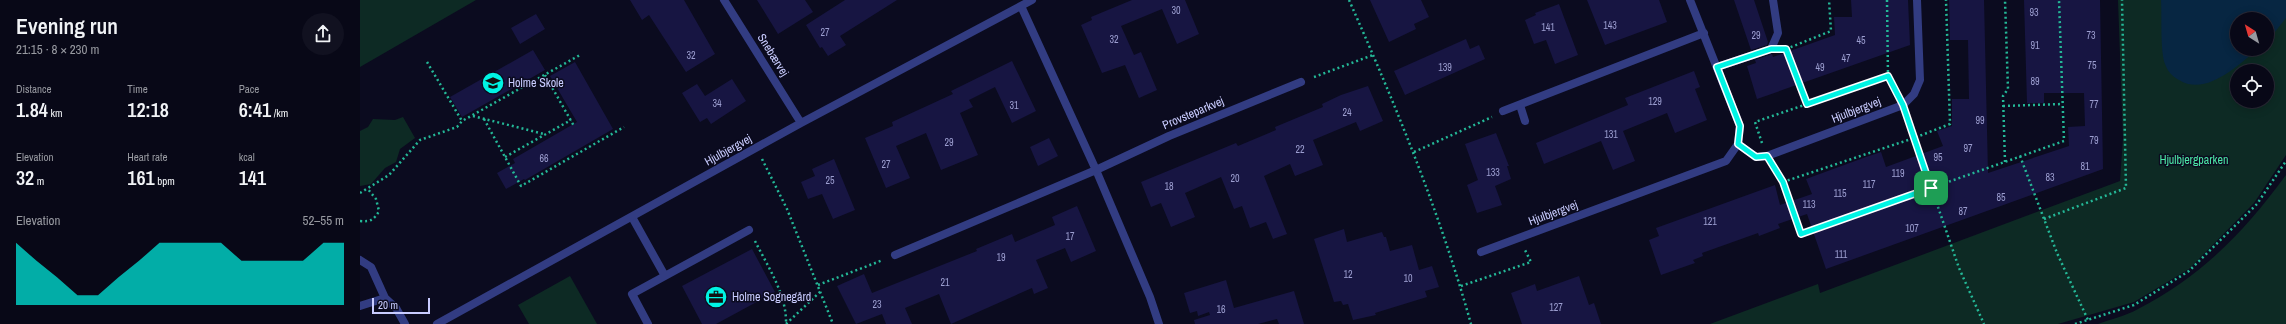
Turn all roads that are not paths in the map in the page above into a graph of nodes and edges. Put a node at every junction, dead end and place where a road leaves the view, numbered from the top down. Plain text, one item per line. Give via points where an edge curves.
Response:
1 (724, 0) edge
2 (1032, 0) edge
3 (1690, 0) edge
4 (1773, 0) edge
5 (1917, 0) edge
6 (1021, 6) junction
7 (1704, 32) junction
8 (1717, 67) junction
9 (1301, 82) road end
10 (1520, 105) junction
11 (1503, 111) road end
12 (1525, 121) dead end
13 (801, 123) junction
14 (1738, 144) junction
15 (1096, 170) junction
16 (632, 217) junction
17 (749, 230) road end
18 (1481, 252) dead end
19 (895, 255) road end
20 (360, 260) edge
21 (665, 276) junction
22 (385, 298) junction
23 (360, 306) edge
24 (405, 324) edge
25 (437, 324) edge
26 (648, 324) edge
27 (1159, 324) edge

1 - 13 street, Snebærvej
2 - 6 street, Hjulbjergvej
3 - 7 street
4 - 8 street via 1778,34 1771,49
5 - 14 street, Hjulbjergvej via 1920,80 1914,94 1903,105 1767,156 1756,157
6 - 13 street, Hjulbjergvej
6 - 15 street
7 - 8 street
7 - 10 street
8 - 14 street via 1740,126
9 - 15 street, Provsteparkvej via 1168,136
10 - 11 street
10 - 12 street
13 - 16 street, Hjulbjergvej
14 - 18 street, Hjulbjergvej via 1726,160
15 - 19 street, Provsteparkvej
15 - 27 street
16 - 21 street
16 - 25 street, Hjulbjergvej
17 - 21 street
20 - 22 street via 371,267
21 - 26 street via 632,294
22 - 23 street
22 - 24 street via 396,308

